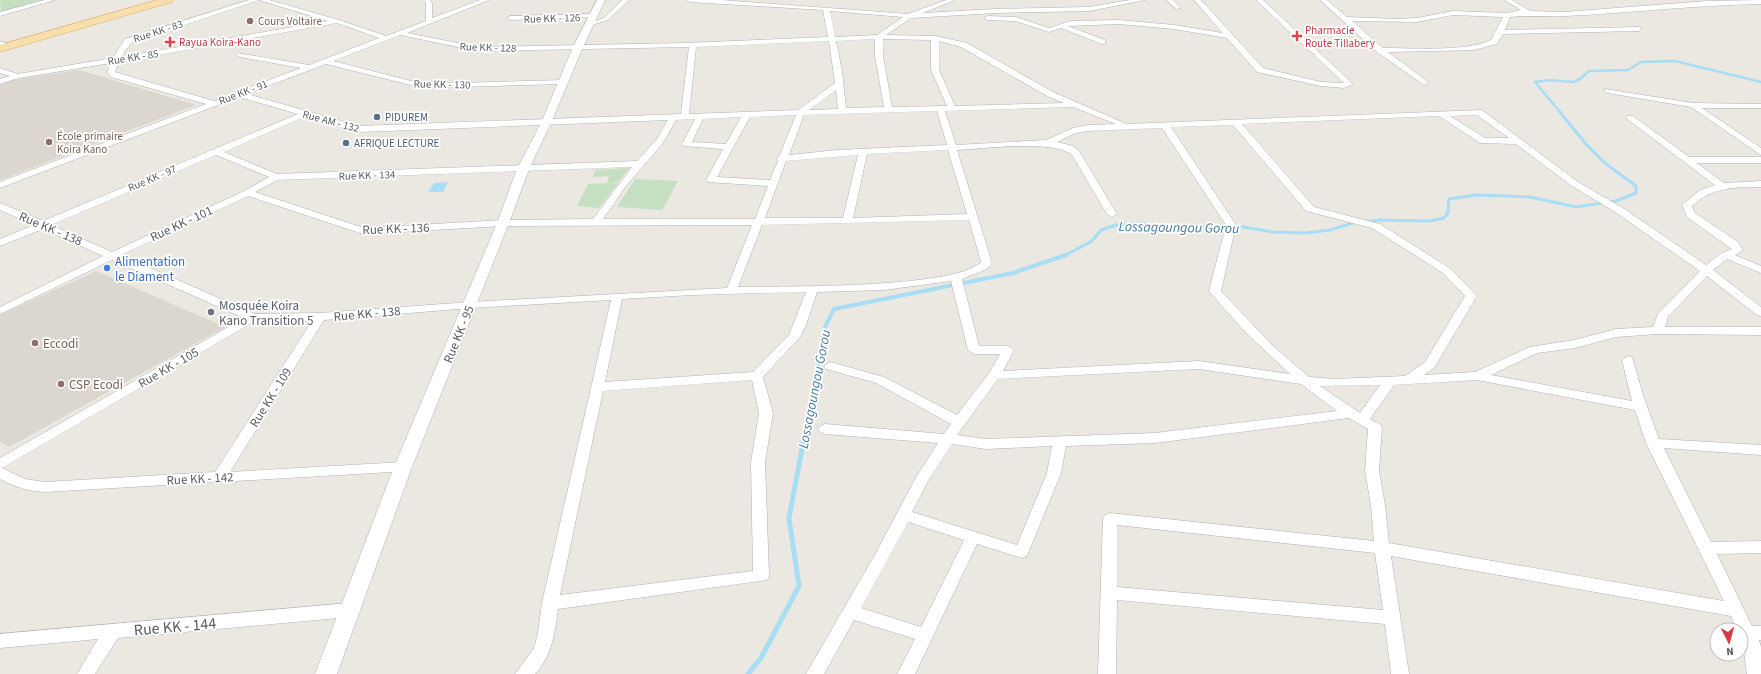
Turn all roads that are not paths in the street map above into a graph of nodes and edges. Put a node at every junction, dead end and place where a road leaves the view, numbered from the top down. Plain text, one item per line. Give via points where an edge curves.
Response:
1 (52, 0) edge
2 (151, 0) edge
3 (168, 0) edge
4 (256, 0) edge
5 (262, 0) edge
6 (427, 0) edge
7 (486, 0) edge
8 (601, 0) edge
9 (626, 0) edge
10 (690, 0) edge
11 (814, 0) edge
12 (952, 0) edge
13 (1142, 0) edge
14 (1169, 0) edge
15 (1197, 0) edge
16 (1259, 0) edge
17 (1323, 0) edge
18 (1507, 0) edge
19 (729, 2) edge
20 (1761, 2) edge
21 (801, 8) junction
22 (1178, 8) dead end
23 (826, 9) junction
24 (0, 14) edge
25 (1508, 15) junction
26 (909, 16) junction
27 (510, 18) dead end
28 (1345, 19) junction
29 (336, 21) junction
30 (592, 21) junction
31 (429, 22) junction
32 (943, 22) dead end
33 (960, 22) dead end
34 (1061, 26) junction
35 (1640, 29) dead end
36 (1500, 32) junction
37 (399, 33) junction
38 (1228, 36) junction
39 (879, 37) junction
40 (386, 38) junction
41 (832, 38) junction
42 (935, 38) junction
43 (1102, 42) dead end
44 (693, 44) junction
45 (0, 45) edge
46 (578, 47) junction
47 (1380, 50) junction
48 (240, 55) dead end
49 (115, 60) junction
50 (324, 61) junction
51 (308, 67) junction
52 (0, 70) edge
53 (18, 76) junction
54 (0, 82) edge
55 (563, 82) junction
56 (1424, 83) dead end
57 (839, 84) junction
58 (1608, 91) dead end
59 (238, 94) junction
60 (213, 104) junction
61 (1073, 105) junction
62 (1693, 105) junction
63 (952, 107) junction
64 (1758, 107) edge
65 (940, 108) junction
66 (888, 109) junction
67 (842, 111) junction
68 (800, 112) junction
69 (1440, 113) junction
70 (305, 114) junction
71 (747, 114) junction
72 (685, 117) junction
73 (700, 117) junction
74 (673, 118) junction
75 (1630, 118) dead end
76 (546, 123) junction
77 (1236, 123) junction
78 (1165, 125) junction
79 (1130, 126) junction
80 (1518, 141) junction
81 (1048, 143) junction
82 (729, 147) junction
83 (953, 149) junction
84 (215, 151) junction
85 (1761, 152) edge
86 (864, 153) junction
87 (781, 159) junction
88 (1687, 160) junction
89 (1761, 160) edge
90 (640, 164) junction
91 (523, 169) junction
92 (276, 177) junction
93 (772, 182) junction
94 (1761, 184) edge
95 (0, 185) edge
96 (1721, 185) junction
97 (247, 193) junction
98 (0, 206) edge
99 (1112, 214) dead end
100 (971, 217) junction
101 (596, 222) junction
102 (757, 222) junction
103 (847, 222) junction
104 (503, 223) junction
105 (43, 225) junction
106 (0, 243) edge
107 (113, 255) junction
108 (1726, 255) junction
109 (1706, 270) junction
110 (1761, 270) edge
111 (956, 277) junction
112 (812, 289) junction
113 (731, 292) junction
114 (617, 296) junction
115 (470, 305) junction
116 (0, 311) edge
117 (1761, 313) edge
118 (320, 317) junction
119 (253, 318) junction
120 (1658, 330) junction
121 (1761, 331) edge
122 (1628, 360) dead end
123 (830, 366) dead end
124 (994, 375) junction
125 (757, 376) junction
126 (1477, 376) junction
127 (1408, 380) junction
128 (1307, 381) junction
129 (1390, 381) junction
130 (598, 387) junction
131 (1641, 407) junction
132 (1355, 417) junction
133 (959, 422) junction
134 (825, 429) dead end
135 (949, 439) junction
136 (1060, 442) junction
137 (1653, 443) junction
138 (1761, 450) edge
139 (0, 464) edge
140 (404, 467) junction
141 (0, 473) edge
142 (219, 477) junction
143 (904, 515) junction
144 (973, 536) junction
145 (1382, 548) junction
146 (1707, 548) junction
147 (1761, 548) edge
148 (1108, 593) junction
149 (550, 603) junction
150 (349, 610) junction
151 (1737, 610) junction
152 (850, 612) junction
153 (1393, 618) junction
154 (112, 632) junction
155 (1754, 633) edge
156 (925, 635) junction
157 (0, 641) edge
158 (86, 674) edge
159 (326, 674) edge
160 (524, 674) edge
161 (815, 674) edge
162 (906, 674) edge
163 (1107, 674) edge
164 (1400, 674) edge
165 (1756, 674) edge

1 - 24 street
2 - 45 main road
3 - 45 main road
4 - 49 street, Rue KK - 83 via 135,38 123,45
5 - 29 street
6 - 31 street
7 - 31 street, Rue KK - 91
8 - 30 street, Rue KK - 95
9 - 30 street via 606,19
10 - 19 street
11 - 21 street
12 - 26 street
13 - 26 street via 1089,8
14 - 22 street
15 - 38 street
16 - 38 street via 1349,84 1321,84 1260,70
17 - 28 street
18 - 25 street via 1527,11
19 - 21 street
20 - 25 street
21 - 23 street
23 - 26 street
23 - 41 street
25 - 28 street via 1453,13 1417,20
25 - 36 street
26 - 32 street
26 - 39 street
27 - 30 street, Rue KK - 126
28 - 47 street
29 - 40 street
29 - 49 street, Rue KK - 85
30 - 46 street, Rue KK - 95
31 - 37 street, Rue KK - 91
33 - 34 street via 968,18 1016,19 1049,30
34 - 38 street via 1071,23 1119,22 1174,27
34 - 43 street
35 - 36 street
36 - 47 street via 1493,43 1480,47
37 - 40 street, Rue KK - 91
37 - 46 street, Rue KK - 128 via 478,49
39 - 41 street, Rue KK - 128
39 - 42 street, Rue KK - 128
39 - 66 street via 879,56
40 - 50 street, Rue KK - 91
41 - 44 street, Rue KK - 128
41 - 57 street
42 - 61 street, Rue KK - 128 via 949,40 970,49
42 - 63 street via 935,70
44 - 46 street, Rue KK - 128
44 - 72 street
46 - 55 street, Rue KK - 95
47 - 56 street
48 - 51 street
49 - 53 street, Rue KK - 85
49 - 60 street via 112,72 114,75
50 - 51 street, Rue KK - 91
50 - 55 street, Rue KK - 130 via 423,86
51 - 59 street, Rue KK - 91
52 - 53 street
53 - 54 street, Rue KK - 85
55 - 76 street, Rue KK - 95
57 - 67 street
57 - 68 street
58 - 62 street
59 - 60 street, Rue KK - 91
59 - 70 street, Rue AM - 132
60 - 95 street, Rue KK - 91
61 - 63 street, Rue AM - 132
61 - 79 street
62 - 64 street
62 - 85 street
63 - 65 street, Rue AM - 132
65 - 66 street, Rue AM - 132
65 - 83 street
66 - 67 street, Rue AM - 132
67 - 68 street, Rue AM - 132
68 - 71 street, Rue AM - 132
68 - 87 street
69 - 77 street
69 - 80 street via 1483,141
69 - 80 street via 1479,112
70 - 76 street, Rue AM - 132 via 359,129
70 - 84 street, Rue KK - 97
71 - 73 street, Rue AM - 132
71 - 82 street
72 - 73 street, Rue AM - 132
72 - 74 street, Rue AM - 132
73 - 82 street via 686,144
74 - 76 street, Rue AM - 132
74 - 90 street via 662,141
75 - 88 street
76 - 91 street, Rue KK - 95
77 - 78 street
77 - 127 street via 1310,209 1376,226 1447,271 1471,296 1430,365
78 - 79 street
78 - 128 street via 1231,225 1215,291 1240,321
79 - 81 street via 1073,131
80 - 109 street via 1575,184 1619,210
81 - 83 street
81 - 99 street via 1070,148 1076,153
82 - 93 street via 711,180
83 - 86 street
83 - 100 street
84 - 92 street, Rue KK - 134
84 - 105 street, Rue KK - 97
86 - 87 street via 821,154
86 - 103 street
87 - 93 street
88 - 89 street
88 - 96 street
90 - 91 street, Rue KK - 134
90 - 101 street
91 - 92 street, Rue KK - 134
91 - 104 street, Rue KK - 95
92 - 97 street, Rue KK - 101
93 - 102 street
94 - 96 street
96 - 108 street via 1702,192 1687,205 1691,215 1734,244 1738,250
97 - 104 street, Rue KK - 136 via 363,231
97 - 107 street, Rue KK - 101
98 - 105 street, Rue KK - 138
100 - 103 street, Rue KK - 136
100 - 111 street, Rue KK - 138 via 987,263 975,271
101 - 102 street, Rue KK - 136
101 - 104 street, Rue KK - 136
102 - 103 street, Rue KK - 136
102 - 113 street
104 - 115 street, Rue KK - 95
105 - 106 street, Rue KK - 97
105 - 107 street, Rue KK - 138
107 - 116 street, Rue KK - 101
107 - 119 street, Rue KK - 138
108 - 109 street
108 - 110 street
109 - 117 street
109 - 120 street via 1662,316
111 - 112 street, Rue KK - 138 via 884,287
111 - 124 street via 974,350 1008,350
112 - 113 street, Rue KK - 138
112 - 125 street via 798,330
113 - 114 street, Rue KK - 138
114 - 115 street, Rue KK - 138
114 - 130 street
115 - 118 street, Rue KK - 138
115 - 140 street, Rue KK - 95
118 - 119 street, Rue KK - 138
118 - 142 street, Rue KK - 109
119 - 139 street, Rue KK - 105
120 - 121 street
120 - 126 street via 1616,334 1534,350
122 - 131 street via 1632,385
123 - 133 street via 880,380
124 - 128 street via 1199,365
124 - 133 street
125 - 130 street
125 - 149 street via 766,413 758,462 761,576
126 - 127 street
126 - 131 street
127 - 129 street
128 - 129 street
128 - 132 street
129 - 132 street
130 - 149 street
131 - 137 street
132 - 136 street via 1155,438
132 - 145 street via 1375,427 1372,471
133 - 135 street
134 - 135 street
135 - 136 street via 986,444
135 - 143 street via 922,479
136 - 144 street via 1054,473 1022,552
137 - 138 street
137 - 146 street
140 - 142 street, Rue KK - 142
140 - 150 street, Rue KK - 95
141 - 142 street, Rue KK - 142 via 17,483 45,488
143 - 144 street
143 - 152 street
144 - 156 street
145 - 148 street via 1110,519
145 - 151 street
145 - 153 street
146 - 147 street
146 - 151 street
148 - 153 street
148 - 163 street
149 - 160 street via 544,648
150 - 154 street, Rue KK - 144
150 - 159 street, Rue KK - 95
151 - 155 street
152 - 156 street
152 - 161 street
153 - 164 street
154 - 157 street, Rue KK - 144
154 - 158 street
155 - 165 street via 1752,644
156 - 162 street

